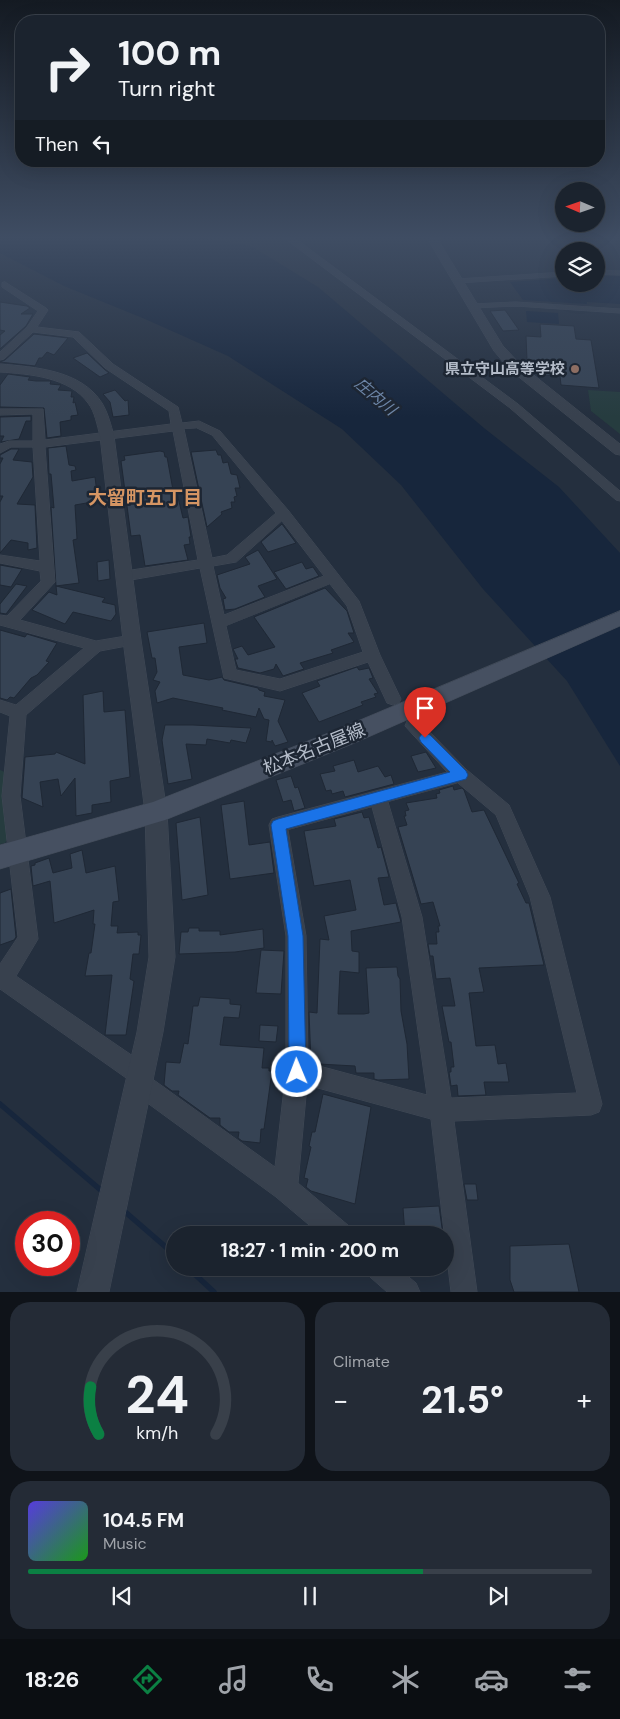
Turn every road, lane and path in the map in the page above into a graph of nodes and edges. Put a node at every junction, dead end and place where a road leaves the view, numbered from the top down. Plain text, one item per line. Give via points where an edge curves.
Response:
1 (21, 296) edge
2 (367, 296) edge
3 (467, 296) edge
4 (473, 306) junction
5 (620, 311) edge
6 (31, 329) junction
7 (0, 343) edge
8 (14, 345) junction
9 (0, 357) edge
10 (0, 368) edge
11 (0, 412) edge
12 (178, 426) junction
13 (107, 436) junction
14 (39, 444) junction
15 (0, 449) edge
16 (620, 451) edge
17 (620, 497) edge
18 (282, 513) junction
19 (0, 559) edge
20 (206, 563) junction
21 (46, 567) junction
22 (125, 576) junction
23 (333, 578) junction
24 (620, 618) edge
25 (5, 621) edge
26 (219, 623) junction
27 (132, 640) junction
28 (96, 646) junction
29 (372, 655) junction
30 (393, 699) dead end
31 (0, 706) edge
32 (18, 712) junction
33 (413, 726) dead end
34 (6, 766) edge
35 (461, 775) junction
36 (378, 797) junction
37 (156, 812) junction
38 (10, 854) edge
39 (2, 977) edge
40 (297, 1072) junction
41 (140, 1079) junction
42 (441, 1110) junction
43 (284, 1188) junction
44 (329, 1226) edge
45 (388, 1276) edge
46 (93, 1292) edge
47 (407, 1292) edge
48 (464, 1292) edge

1 - 6 street via 44,310
2 - 17 street via 508,402
3 - 4 street
4 - 5 lane via 516,304
4 - 16 street via 498,348 515,367
6 - 8 street
6 - 12 street via 76,334 89,350 174,408
7 - 8 street
8 - 9 street
10 - 13 street via 30,370 82,389 100,412
11 - 14 street via 39,411
12 - 13 street
12 - 18 street via 200,424 216,433
12 - 20 street
13 - 14 street
13 - 22 street
14 - 15 street via 8,444
14 - 21 street
18 - 20 street via 231,559
18 - 23 street
19 - 21 street
20 - 22 street
20 - 26 street
21 - 25 street via 48,582
22 - 27 street
23 - 26 street
23 - 29 street via 354,605
24 - 37 main road, 松本名古屋線 via 350,735
25 - 28 street
26 - 29 street via 229,674 280,685
27 - 28 street
27 - 37 street
28 - 32 street
29 - 30 street
31 - 32 street
32 - 34 street
33 - 35 street
34 - 38 street via 11,796
35 - 36 street
35 - 42 street via 503,810 540,897 591,1104
36 - 40 street via 278,825 296,936
36 - 42 street via 412,917
37 - 38 main road, 松本名古屋線
37 - 41 street via 162,957
38 - 39 street via 28,939
39 - 41 street
40 - 42 street
40 - 43 street
41 - 43 street
41 - 46 street
42 - 48 street
43 - 44 street
45 - 47 street

